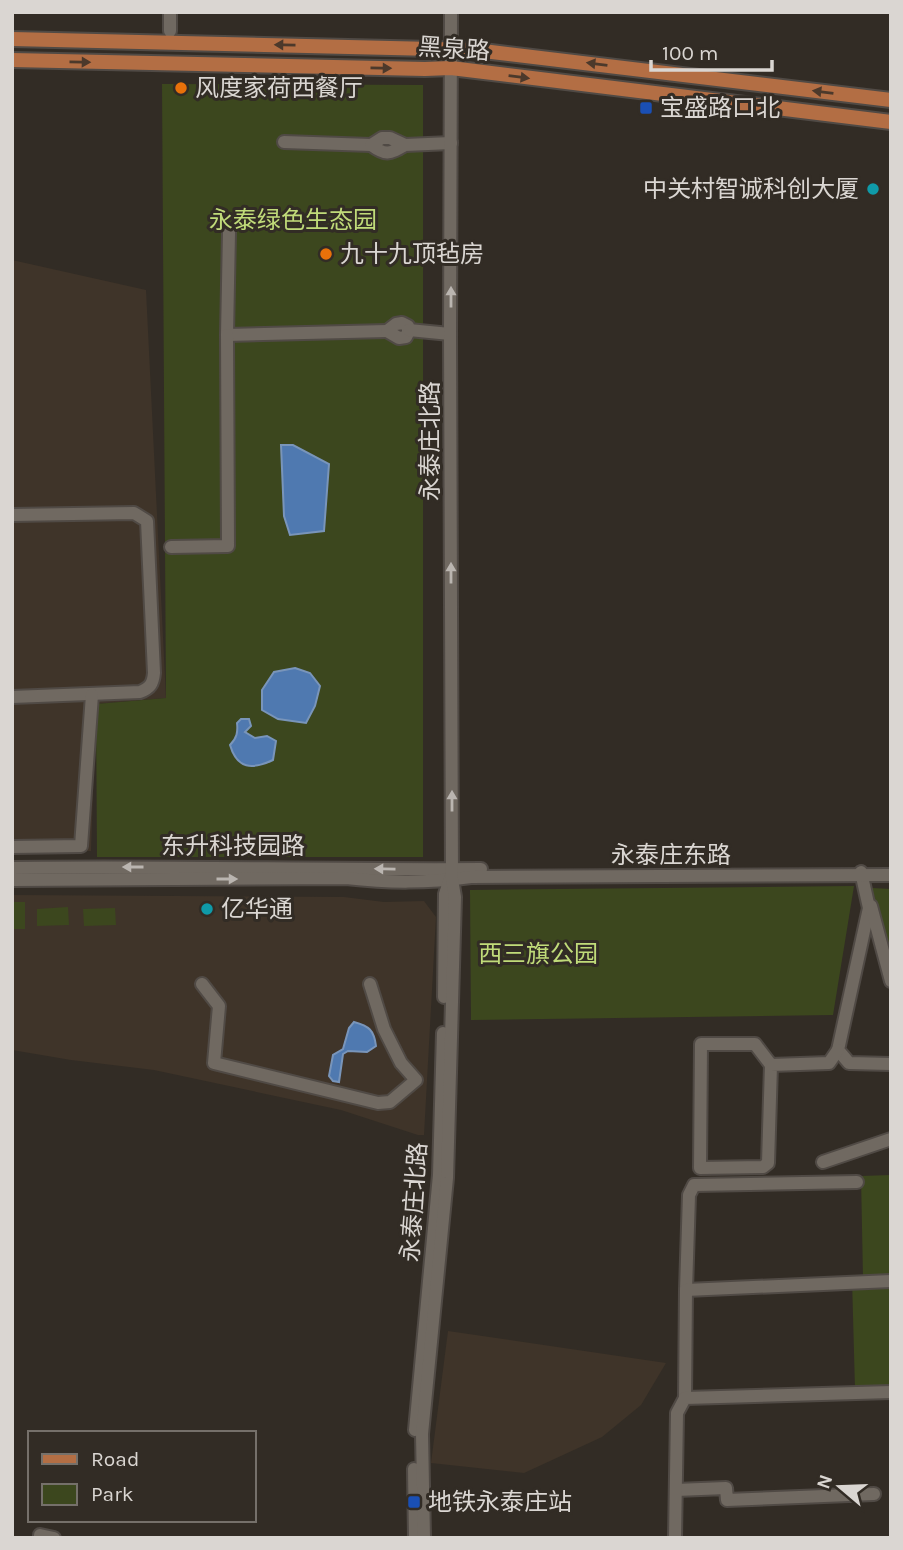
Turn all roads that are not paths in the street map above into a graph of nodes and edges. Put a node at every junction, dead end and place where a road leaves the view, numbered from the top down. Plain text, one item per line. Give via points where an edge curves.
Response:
1 (170, 12) edge
2 (451, 12) edge
3 (170, 31) dead end
4 (12, 39) edge
5 (451, 48) junction
6 (12, 60) edge
7 (451, 68) junction
8 (891, 100) edge
9 (891, 122) edge
10 (285, 142) dead end
11 (451, 143) junction
12 (229, 232) dead end
13 (450, 334) junction
14 (227, 335) junction
15 (12, 514) edge
16 (170, 547) dead end
17 (92, 695) junction
18 (12, 697) edge
19 (12, 847) edge
20 (12, 868) edge
21 (891, 868) edge
22 (891, 875) edge
23 (452, 876) junction
24 (12, 880) edge
25 (891, 981) edge
26 (202, 984) dead end
27 (370, 984) dead end
28 (838, 1050) junction
29 (891, 1064) edge
30 (771, 1065) junction
31 (891, 1139) edge
32 (822, 1162) dead end
33 (857, 1182) dead end
34 (891, 1281) edge
35 (686, 1290) junction
36 (891, 1392) edge
37 (685, 1398) junction
38 (676, 1490) junction
39 (874, 1494) dead end
40 (40, 1538) edge
41 (52, 1538) edge
42 (415, 1538) edge
43 (424, 1538) edge
44 (675, 1538) edge

1 - 3 street
2 - 5 street, 永泰庄北路
5 -> 4 main road, 黑泉路
5 - 7 street, 永泰庄北路
8 -> 5 main road, 黑泉路
6 -> 7 main road, 黑泉路
7 -> 9 main road, 黑泉路
7 - 11 street, 永泰庄北路
10 - 11 street via 371,145 390,138 405,145
13 -> 11 street, 永泰庄北路
12 - 14 street
13 - 14 street via 409,330 402,323 387,331
23 -> 13 street, 永泰庄北路
14 - 16 street via 228,546
15 - 17 street via 134,513 147,522 153,682 140,692
17 - 18 street
17 - 19 street via 81,846
23 -> 20 street, 东升科技园路 via 243,867
21 - 23 street, 永泰庄东路
22 - 23 street, 永泰庄东路
24 -> 23 street, 东升科技园路 via 346,878 384,883 433,882
23 - 42 street, 永泰庄北路 via 445,894 439,1175 416,1412
23 - 43 street, 永泰庄北路 via 448,1170 422,1434
25 - 28 street via 861,872 869,908
26 - 27 street via 219,1006 214,1063 378,1103 390,1102 416,1080 384,1030
28 - 29 street via 849,1063
28 - 30 street via 829,1063
30 - 30 street via 755,1044 701,1044 699,1168 763,1167 768,1163
31 - 32 street
33 - 35 street via 694,1185 689,1195
34 - 35 street
35 - 37 street
36 - 37 street
37 - 38 street via 677,1413
38 - 39 street via 726,1488 727,1500
38 - 44 street
40 - 41 street

